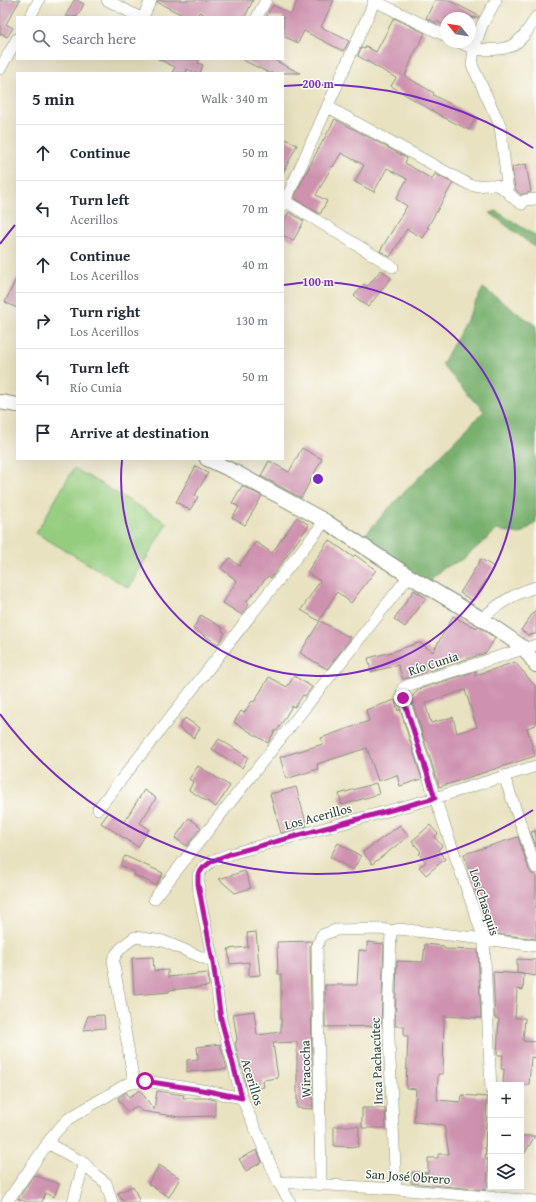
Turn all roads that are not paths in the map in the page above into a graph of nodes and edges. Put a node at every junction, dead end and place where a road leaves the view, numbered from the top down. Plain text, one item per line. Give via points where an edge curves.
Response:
1 (39, 0) edge
2 (107, 0) edge
3 (151, 0) edge
4 (266, 0) edge
5 (374, 0) edge
6 (496, 0) edge
7 (31, 16) edge
8 (137, 16) edge
9 (143, 16) edge
10 (258, 16) edge
11 (536, 18) edge
12 (440, 33) edge
13 (16, 41) edge
14 (474, 49) junction
15 (0, 69) edge
16 (328, 107) junction
17 (508, 192) junction
18 (536, 199) edge
19 (284, 203) edge
20 (393, 267) dead end
21 (0, 402) edge
22 (16, 405) edge
23 (209, 460) edge
24 (325, 521) junction
25 (409, 576) junction
26 (536, 587) edge
27 (482, 619) junction
28 (530, 647) edge
29 (536, 665) edge
30 (536, 766) edge
31 (504, 776) junction
32 (435, 798) junction
33 (98, 809) dead end
34 (536, 868) edge
35 (154, 899) dead end
36 (391, 931) junction
37 (484, 938) junction
38 (536, 946) edge
39 (213, 962) junction
40 (491, 1082) edge
41 (134, 1083) junction
42 (242, 1098) junction
43 (47, 1143) junction
44 (84, 1163) junction
45 (278, 1182) junction
46 (321, 1184) junction
47 (396, 1189) junction
48 (496, 1195) edge
49 (536, 1200) edge
50 (7, 1202) edge
51 (73, 1202) edge
52 (112, 1202) edge
53 (290, 1202) edge

1 - 7 street
2 - 8 street
3 - 9 street
4 - 10 street
5 - 12 street
5 - 16 street
6 - 14 street via 482,25
11 - 14 street via 527,33 514,46 498,50
13 - 15 street
14 - 17 street via 472,65 500,125
16 - 17 street via 470,186 492,184
16 - 19 street
17 - 18 street via 522,204 525,200
19 - 20 street
21 - 22 street
23 - 24 street
24 - 25 street
24 - 33 street
25 - 27 street
25 - 35 street
26 - 27 street via 504,602
27 - 28 street
28 - 29 street
28 - 32 street, Río Cunia via 403,688 402,693
30 - 31 street, Los Acerillos
31 - 32 street, Los Acerillos
31 - 34 street
32 - 37 street, Los Chasquis
32 - 39 street, Los Acerillos via 212,861 198,875 199,894
36 - 37 street, Wiracocha via 399,928
36 - 46 street, Wiracocha via 336,930 322,935 318,941
36 - 47 street, Inca Pachacútec via 388,1017
37 - 38 street, Wiracocha
37 - 40 street, Los Chasquis
39 - 41 street via 163,941 135,936 115,954 113,960
39 - 42 street, Acerillos via 221,1019
41 - 42 street via 145,1081
41 - 43 street via 127,1084 68,1119
42 - 45 street, Acerillos
43 - 44 street
43 - 50 street
44 - 51 street
44 - 52 street via 106,1183
45 - 46 street, San José Obrero
45 - 53 street, Acerillos
46 - 47 street, San José Obrero
47 - 48 street, San José Obrero
48 - 49 street, San José Obrero

